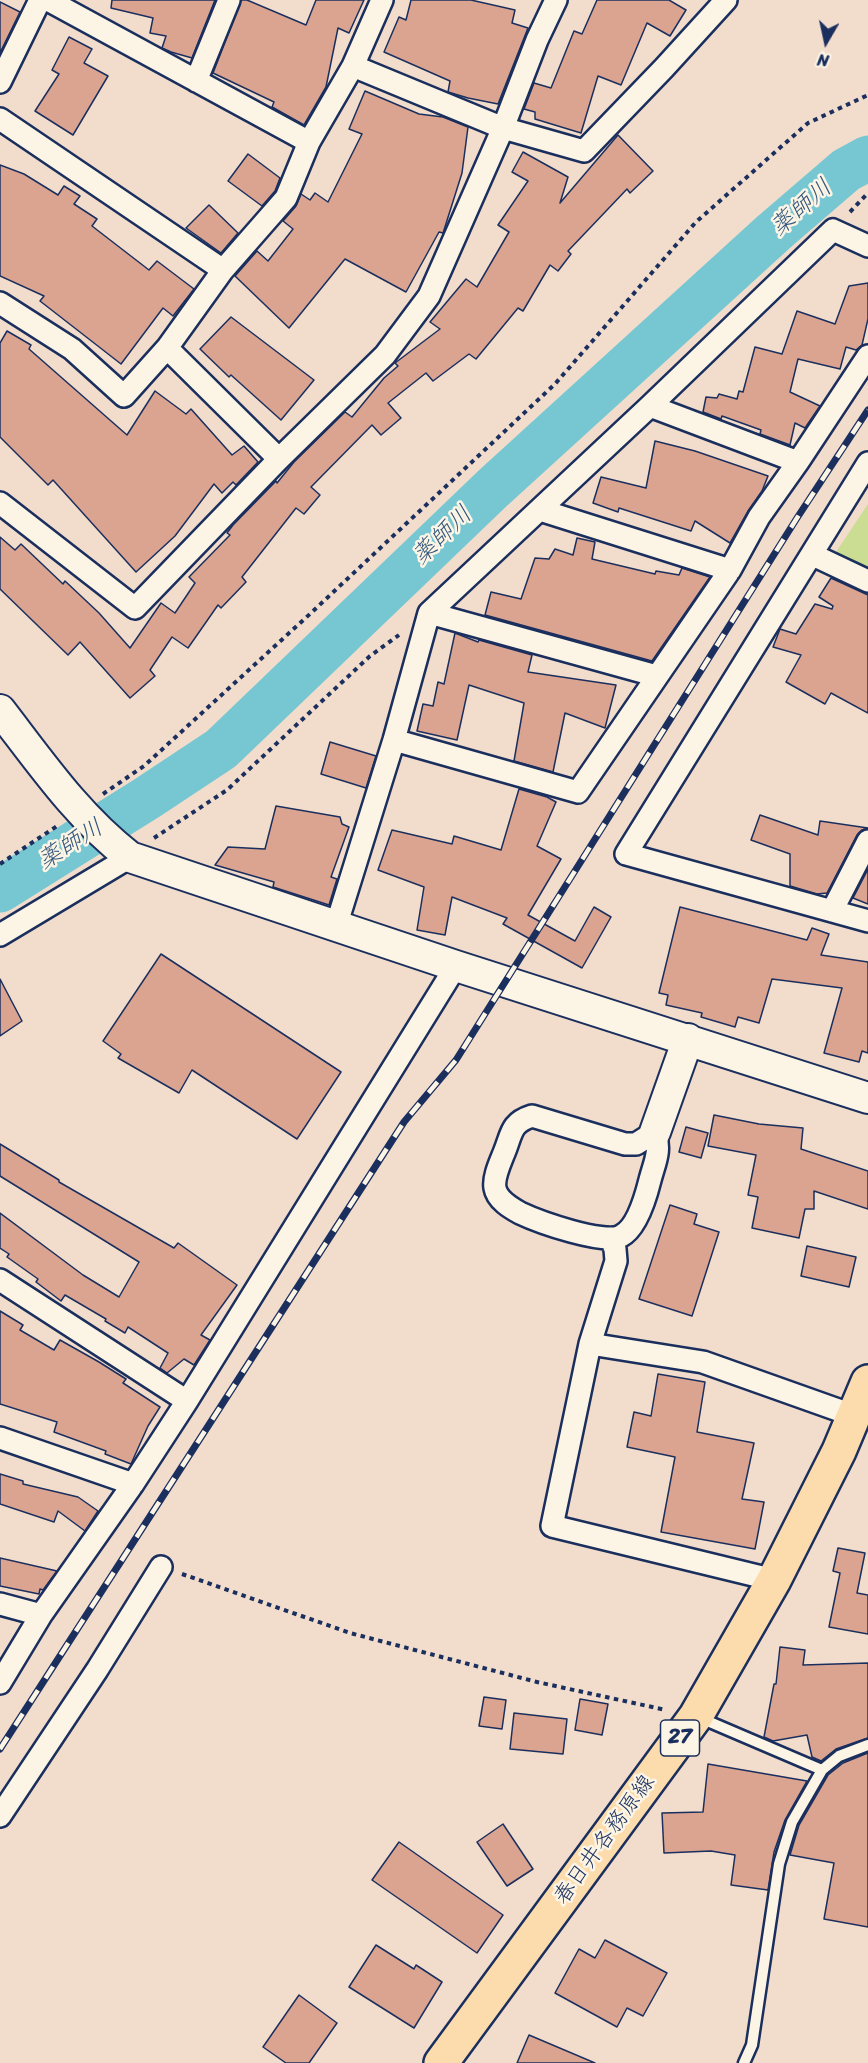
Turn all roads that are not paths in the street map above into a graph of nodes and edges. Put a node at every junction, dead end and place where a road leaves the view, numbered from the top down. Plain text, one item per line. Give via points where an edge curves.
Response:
1 (40, 0) edge
2 (48, 0) edge
3 (229, 0) edge
4 (382, 0) edge
5 (556, 0) edge
6 (726, 0) edge
7 (353, 66) junction
8 (196, 81) junction
9 (0, 82) edge
10 (0, 119) edge
11 (503, 128) junction
12 (309, 142) junction
13 (868, 246) edge
14 (223, 270) junction
15 (0, 303) edge
16 (167, 348) junction
17 (868, 356) edge
18 (650, 406) junction
19 (279, 459) junction
20 (798, 462) junction
21 (868, 463) edge
22 (0, 503) edge
23 (540, 510) junction
24 (813, 555) junction
25 (730, 570) junction
26 (868, 581) edge
27 (429, 613) junction
28 (657, 676) junction
29 (0, 710) edge
30 (394, 740) junction
31 (868, 841) edge
32 (130, 856) junction
33 (832, 911) junction
34 (868, 921) edge
35 (336, 926) junction
36 (0, 935) edge
37 (456, 966) junction
38 (688, 1039) junction
39 (868, 1098) edge
40 (655, 1132) junction
41 (611, 1239) junction
42 (0, 1280) edge
43 (590, 1344) junction
44 (868, 1382) edge
45 (187, 1401) junction
46 (855, 1416) junction
47 (0, 1438) edge
48 (133, 1484) junction
49 (161, 1567) road end
50 (774, 1580) junction
51 (0, 1604) edge
52 (41, 1615) junction
53 (0, 1683) edge
54 (696, 1716) junction
55 (868, 1745) edge
56 (822, 1770) junction
57 (0, 1816) edge
58 (441, 2063) edge
59 (744, 2063) edge

1 - 9 street
2 - 8 street
3 - 8 street
4 - 7 street
5 - 11 street
6 - 11 street via 584,151
7 - 11 street
7 - 12 street
8 - 12 street
10 - 14 street
11 - 19 street via 429,296 385,355
12 - 14 street via 286,198
13 - 18 street via 832,230
14 - 16 street
15 - 16 street via 72,349 124,396
16 - 19 street
17 - 20 street
18 - 20 street
18 - 23 street
19 - 22 street via 135,608
20 - 25 street via 759,516
21 - 24 street
23 - 25 street
23 - 27 street
24 - 26 street
24 - 33 street via 627,854
25 - 28 street
27 - 28 street
27 - 30 street
28 - 30 street via 578,792
29 - 32 street via 78,811
30 - 35 street
31 - 33 street
32 - 35 street
32 - 36 street
33 - 34 street
35 - 37 street
37 - 38 street
37 - 45 street
38 - 39 street
38 - 40 street
40 - 41 street via 659,1146 638,1216 622,1236
40 - 41 street via 636,1144 625,1144 532,1116 520,1120 513,1129 494,1186 498,1195 520,1213 593,1238
41 - 43 street via 616,1261
42 - 45 street
43 - 46 street via 703,1362
43 - 50 street via 552,1526
44 - 46 main road, 春日井各務原線 / 27
45 - 48 street
46 - 50 main road, 春日井各務原線 / 27
47 - 48 street
48 - 52 street
49 - 57 street
50 - 54 main road, 春日井各務原線 / 27
51 - 52 street
52 - 53 street
54 - 56 lane
54 - 58 main road, 春日井各務原線 / 27
55 - 56 lane via 839,1756
56 - 59 lane via 792,1822 779,1864 757,2018

